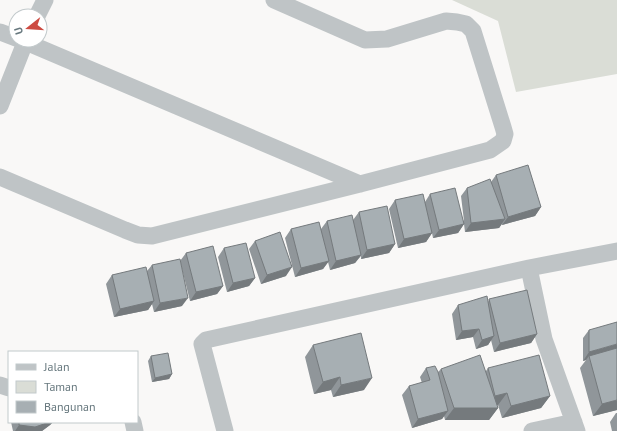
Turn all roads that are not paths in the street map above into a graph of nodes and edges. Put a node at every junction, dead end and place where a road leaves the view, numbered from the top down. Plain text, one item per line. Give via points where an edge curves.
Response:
1 (274, 0) edge
2 (19, 48) edge
3 (41, 48) edge
4 (0, 106) edge
5 (0, 177) edge
6 (360, 184) junction
7 (617, 251) edge
8 (529, 268) junction
9 (576, 426) edge
10 (225, 431) edge
11 (532, 431) edge

1 - 6 street via 366,40 387,38 446,22 466,24 473,32 503,128 503,141 490,150
2 - 4 street
3 - 6 street
5 - 6 street via 125,230 138,235 152,236
7 - 8 street
8 - 9 street via 544,339
8 - 10 street via 206,340 202,344
9 - 11 street

